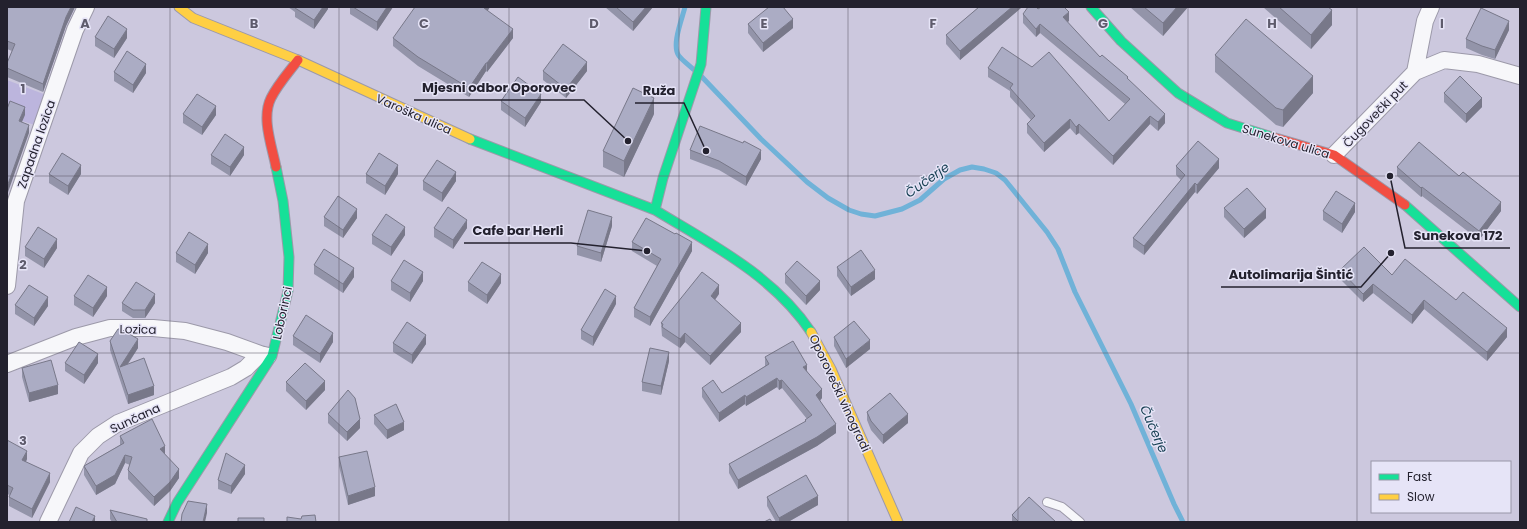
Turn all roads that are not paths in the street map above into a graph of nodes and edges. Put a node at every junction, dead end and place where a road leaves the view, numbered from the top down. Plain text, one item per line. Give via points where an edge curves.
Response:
1 (86, 7) edge
2 (179, 7) edge
3 (706, 7) edge
4 (1091, 7) edge
5 (1431, 7) edge
6 (298, 60) junction
7 (1415, 72) junction
8 (1520, 76) edge
9 (1334, 156) junction
10 (655, 210) junction
11 (7, 286) edge
12 (1520, 307) edge
13 (266, 355) junction
14 (7, 364) edge
15 (1047, 502) dead end
16 (48, 522) edge
17 (168, 522) edge
18 (898, 522) edge
19 (1080, 522) edge

1 - 11 street, Zapadna lozica via 75,30 16,201
2 - 6 street, Varoška ulica via 193,18
3 - 10 street via 700,64
4 - 9 street, Sunekova ulica via 1120,41 1178,93 1202,109 1227,123
5 - 7 street, Čugovečki put via 1425,21
6 - 10 street, Varoška ulica via 471,140
6 - 13 street, Loborinci via 271,98 267,110 268,129 283,201 289,256 288,291
7 - 8 street, Čugovečki put via 1444,60 1478,64
7 - 9 street, Čugovečki put
9 - 12 street, Sunekova ulica via 1398,199
10 - 18 street, Oporovečki vinogradi via 724,251 768,283 810,329 827,360
13 - 14 street, Lozica via 185,331 110,328 76,337
13 - 16 street, Sunčana via 231,376 118,423 98,436 81,453
13 - 17 street, Loborinci
15 - 19 lane via 1062,507

